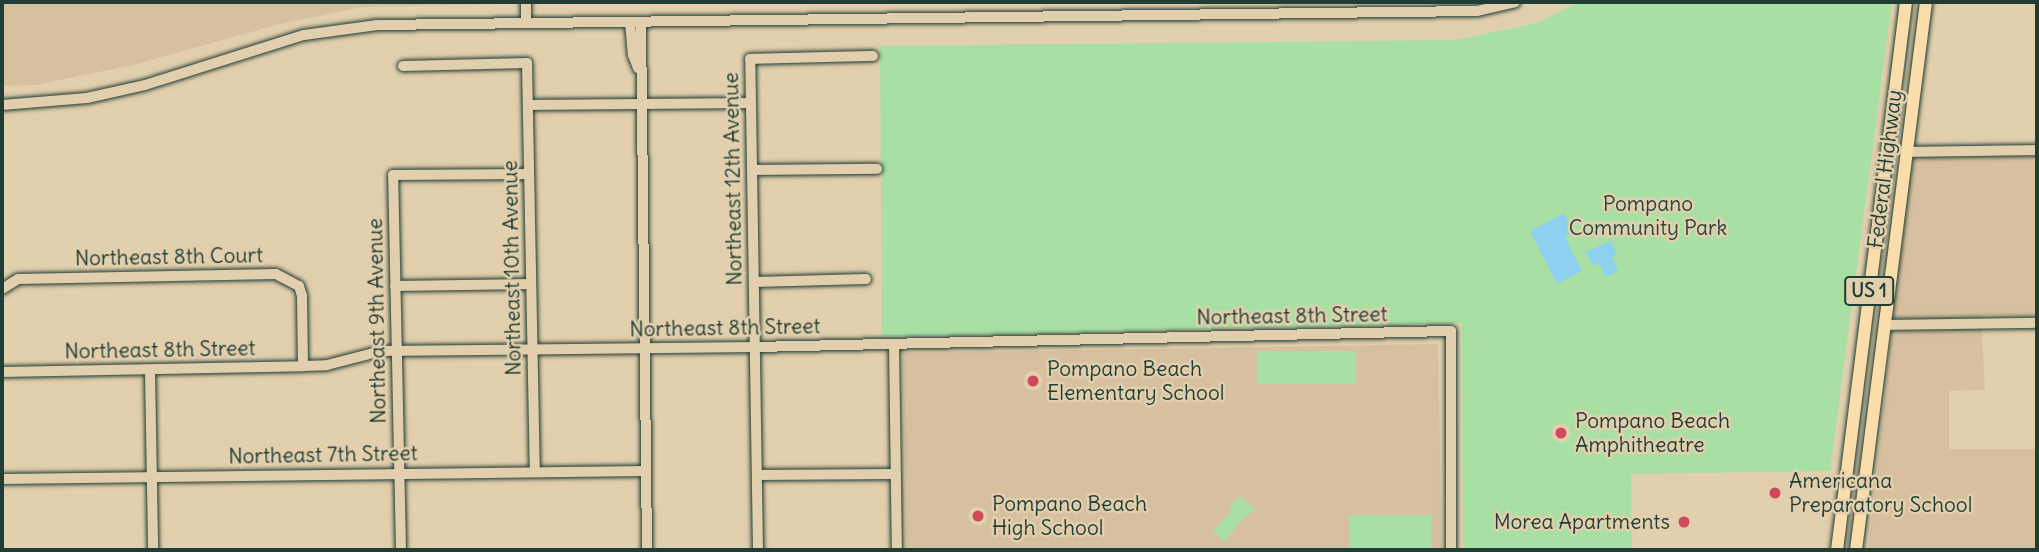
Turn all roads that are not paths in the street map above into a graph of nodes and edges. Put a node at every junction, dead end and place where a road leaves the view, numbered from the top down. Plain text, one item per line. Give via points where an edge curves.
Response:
1 (526, 2) edge
2 (1515, 2) edge
3 (1906, 2) edge
4 (1926, 2) edge
5 (636, 22) junction
6 (526, 23) junction
7 (873, 56) dead end
8 (403, 66) dead end
9 (751, 103) junction
10 (640, 104) junction
11 (2, 105) edge
12 (528, 105) junction
13 (1891, 118) junction
14 (2037, 150) edge
15 (1907, 152) junction
16 (877, 169) dead end
17 (752, 170) junction
18 (529, 174) junction
19 (1882, 191) junction
20 (1898, 220) junction
21 (866, 279) dead end
22 (754, 282) junction
23 (531, 284) junction
24 (395, 286) junction
25 (2, 289) edge
26 (2037, 323) edge
27 (1885, 325) junction
28 (894, 344) junction
29 (755, 347) junction
30 (644, 349) junction
31 (396, 351) junction
32 (533, 351) junction
33 (303, 366) junction
34 (150, 370) junction
35 (2, 372) edge
36 (646, 471) junction
37 (534, 472) junction
38 (399, 474) junction
39 (897, 474) junction
40 (757, 475) junction
41 (152, 477) junction
42 (2, 479) edge
43 (153, 550) edge
44 (401, 550) edge
45 (647, 550) edge
46 (758, 550) edge
47 (897, 550) edge
48 (1451, 550) edge
49 (1837, 550) edge
50 (1856, 550) edge

1 - 6 street
2 - 5 street via 1477,11
3 - 13 main road, Federal Highway / US 1
4 - 15 main road, Federal Highway / US 1
5 - 6 street
5 - 10 street via 633,55 640,75
6 - 11 street via 377,25 304,35 145,85 87,98
7 - 9 street, Northeast 12th Avenue via 750,59
8 - 12 street, Northeast 10th Avenue via 527,63
9 - 10 street
9 - 17 street, Northeast 12th Avenue
10 - 12 street
10 - 30 street
12 - 18 street, Northeast 10th Avenue
13 - 15 main road
13 - 19 main road, Federal Highway / US 1
14 - 15 street
15 - 20 main road, Federal Highway / US 1
16 - 17 street
17 - 22 street, Northeast 12th Avenue
18 - 23 street, Northeast 10th Avenue
18 - 24 street, Northeast 9th Avenue via 393,175
19 - 20 main road via 1892,201
19 - 49 main road, Federal Highway / US 1
20 - 27 main road, Federal Highway / US 1
21 - 22 street
22 - 29 street, Northeast 12th Avenue
23 - 24 street
23 - 32 street, Northeast 10th Avenue
24 - 31 street, Northeast 9th Avenue
25 - 33 street, Northeast 8th Court via 18,279 276,274 299,286 302,296
26 - 27 street
27 - 50 main road, Federal Highway / US 1
28 - 29 street, Northeast 8th Street
28 - 39 street
28 - 48 street, Northeast 8th Street via 1451,331
29 - 30 street, Northeast 8th Street
29 - 40 street, Northeast 12th Avenue
30 - 32 street, Northeast 8th Street
30 - 36 street
31 - 32 street, Northeast 8th Street
31 - 33 street, Northeast 8th Street
31 - 38 street, Northeast 9th Avenue
32 - 37 street, Northeast 10th Avenue
33 - 34 street, Northeast 8th Street
34 - 35 street, Northeast 8th Street
34 - 41 street
36 - 37 street, Northeast 7th Street
36 - 45 street
37 - 38 street, Northeast 7th Street
38 - 41 street, Northeast 7th Street
38 - 44 street, Northeast 9th Avenue
39 - 40 street
39 - 47 street
40 - 46 street, Northeast 12th Avenue
41 - 42 street, Northeast 7th Street
41 - 43 street

